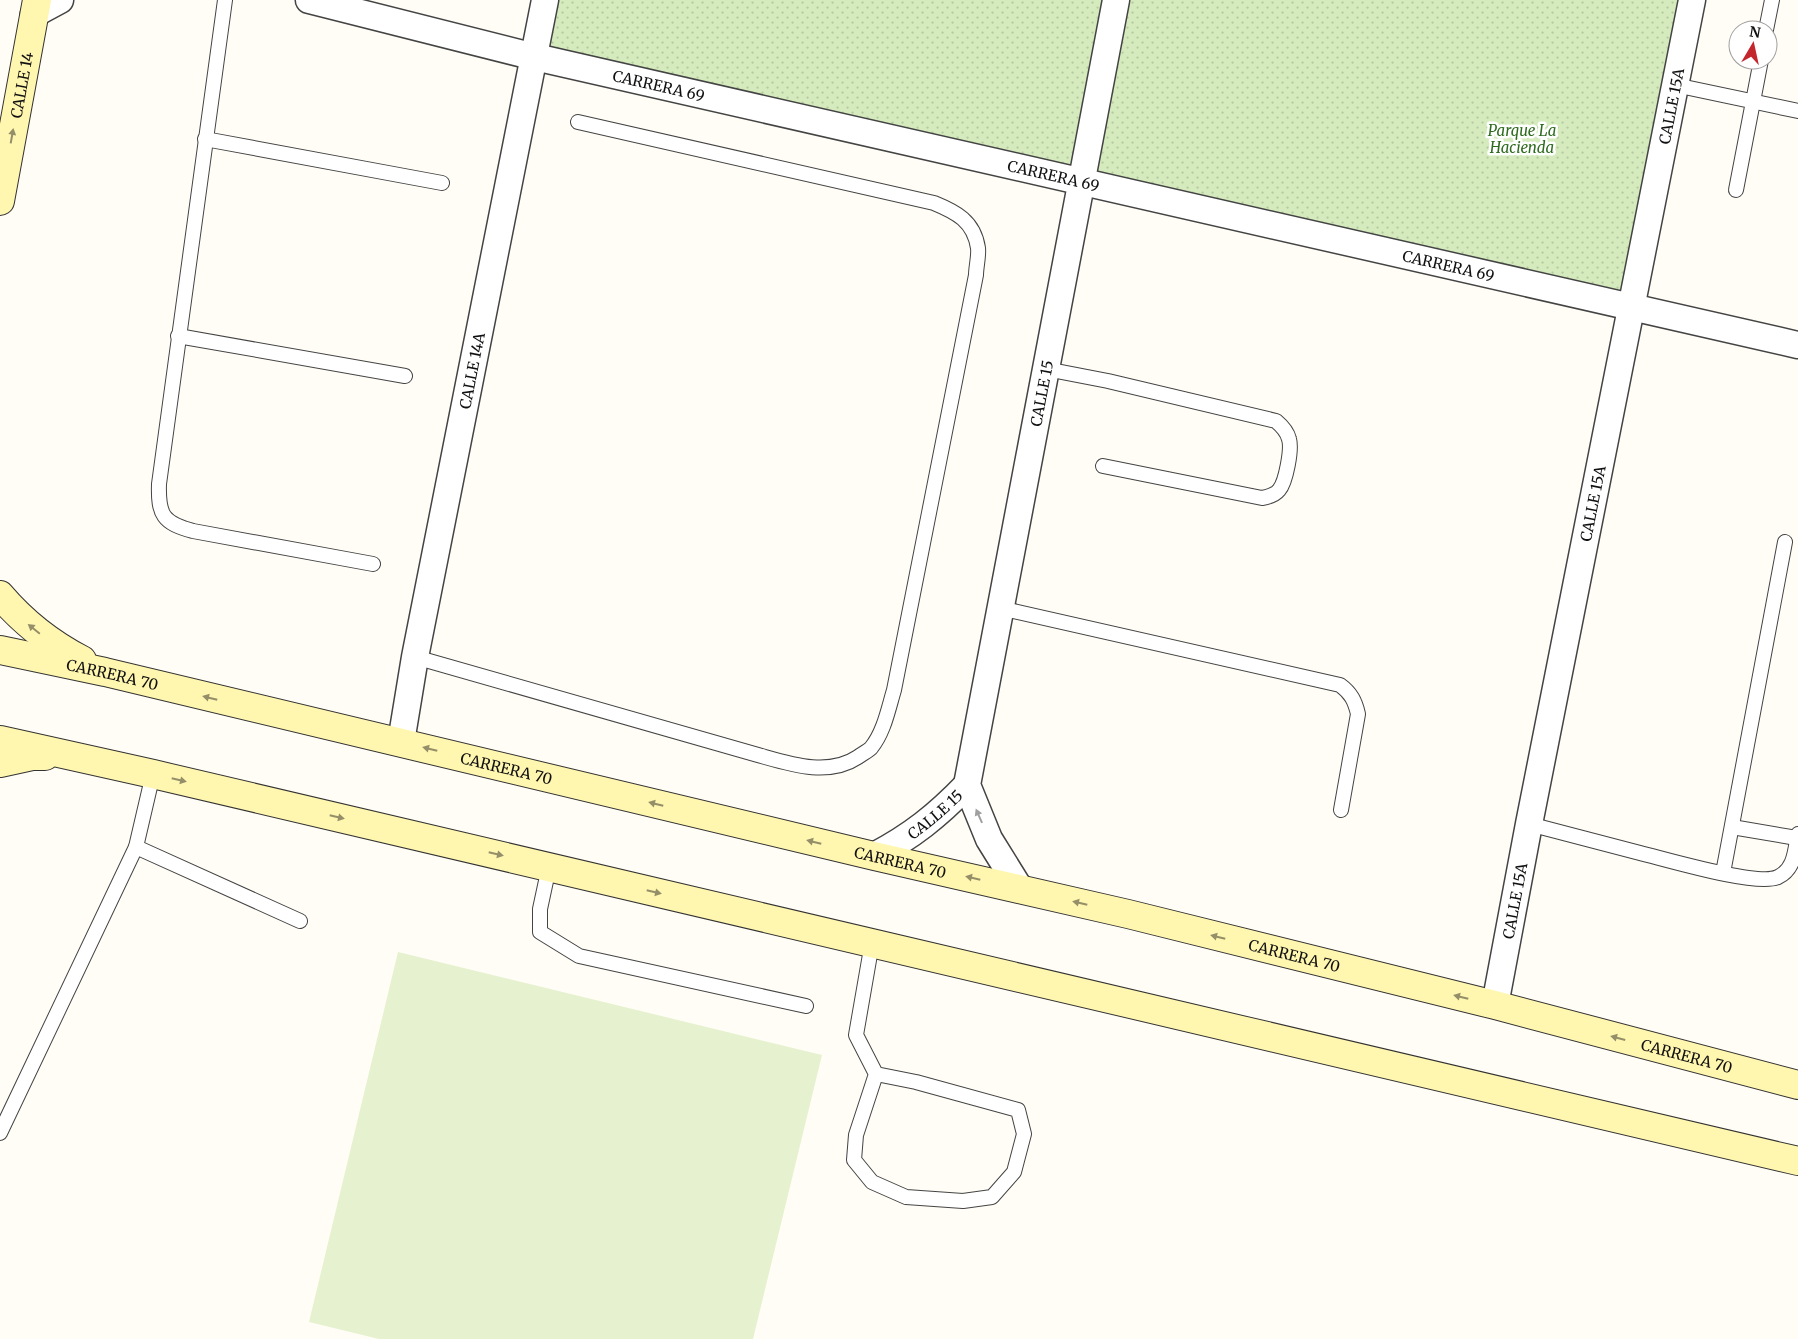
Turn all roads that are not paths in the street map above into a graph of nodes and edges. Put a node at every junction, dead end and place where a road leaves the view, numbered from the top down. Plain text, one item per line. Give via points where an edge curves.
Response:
1 (60, 0) edge
2 (225, 0) edge
3 (309, 0) edge
4 (546, 0) edge
5 (1116, 0) edge
6 (1692, 0) edge
7 (1772, 0) edge
8 (36, 7) edge
9 (1768, 20) edge
10 (535, 57) junction
11 (1758, 70) edge
12 (1675, 85) junction
13 (1753, 101) junction
14 (1798, 111) edge
15 (578, 122) dead end
16 (205, 139) junction
17 (442, 182) dead end
18 (1082, 182) junction
19 (1736, 190) dead end
20 (0, 201) edge
21 (1631, 306) junction
22 (178, 336) junction
23 (1798, 345) edge
24 (1046, 369) junction
25 (405, 376) dead end
26 (1102, 466) dead end
27 (1785, 542) dead end
28 (373, 564) dead end
29 (0, 595) edge
30 (1000, 608) junction
31 (0, 650) edge
32 (415, 657) junction
33 (105, 672) junction
34 (0, 740) edge
35 (400, 742) junction
36 (80, 757) junction
37 (0, 763) edge
38 (152, 774) junction
39 (967, 785) junction
40 (1340, 810) dead end
41 (1529, 824) junction
42 (1732, 827) junction
43 (1798, 836) edge
44 (136, 847) junction
45 (874, 856) junction
46 (549, 867) junction
47 (1723, 874) junction
48 (1020, 889) junction
49 (300, 921) dead end
50 (872, 943) junction
51 (806, 1006) dead end
52 (1495, 1006) junction
53 (876, 1074) junction
54 (1793, 1082) edge
55 (0, 1133) edge
56 (1798, 1161) edge

1 - 8 street
2 - 16 lane
3 - 10 street, CARRERA 69
4 - 10 street, CALLE 14A
5 - 18 street, CALLE 15
6 - 12 street, CALLE 15A
7 - 9 lane
20 -> 8 street, CALLE 14
10 - 18 street, CARRERA 69
10 - 32 street, CALLE 14A
11 - 13 lane
12 - 13 lane
12 - 21 street, CALLE 15A
13 - 14 lane
13 - 19 lane
15 - 32 lane via 934,202 956,212 971,227 978,248 976,275 894,690 883,725 870,749 847,764 822,768 766,758
16 - 17 lane
16 - 22 lane
18 - 21 street, CARRERA 69
18 - 24 street, CALLE 15
21 - 23 street, CARRERA 69
21 - 41 street, CALLE 15A
22 - 25 lane
22 - 28 lane via 159,484 158,500 163,515 175,526 193,531
24 - 26 lane via 1276,420 1290,441 1280,489 1262,498
24 - 30 street, CALLE 15
27 - 42 lane
33 -> 29 street via 66,652 31,627
30 - 39 street, CALLE 15
30 - 40 lane via 1340,685 1349,692 1358,714
31 - 33 street, CARRERA 70
32 - 35 street, CALLE 14A
35 -> 33 street, CARRERA 70
34 - 36 street
45 -> 35 street, CARRERA 70
36 - 37 street via 32,756
36 - 38 street
38 - 44 lane
38 -> 46 street
39 - 45 street, CALLE 15 via 924,825
48 -> 39 street, CALLE 15 via 989,839
41 - 47 lane
41 - 52 street, CALLE 15A
42 - 43 lane
42 - 47 lane
43 - 47 lane via 1792,863 1778,877 1768,880
44 - 49 lane
44 - 55 lane
48 -> 45 street, CARRERA 70
46 -> 50 street
46 - 51 lane via 540,909 540,932 579,956
52 -> 48 street, CARRERA 70
50 - 53 lane via 856,1035
50 - 56 street
54 -> 52 street, CARRERA 70
53 - 53 lane via 1018,1110 1024,1134 1014,1172 992,1197 963,1201 906,1197 872,1182 854,1160 856,1135

